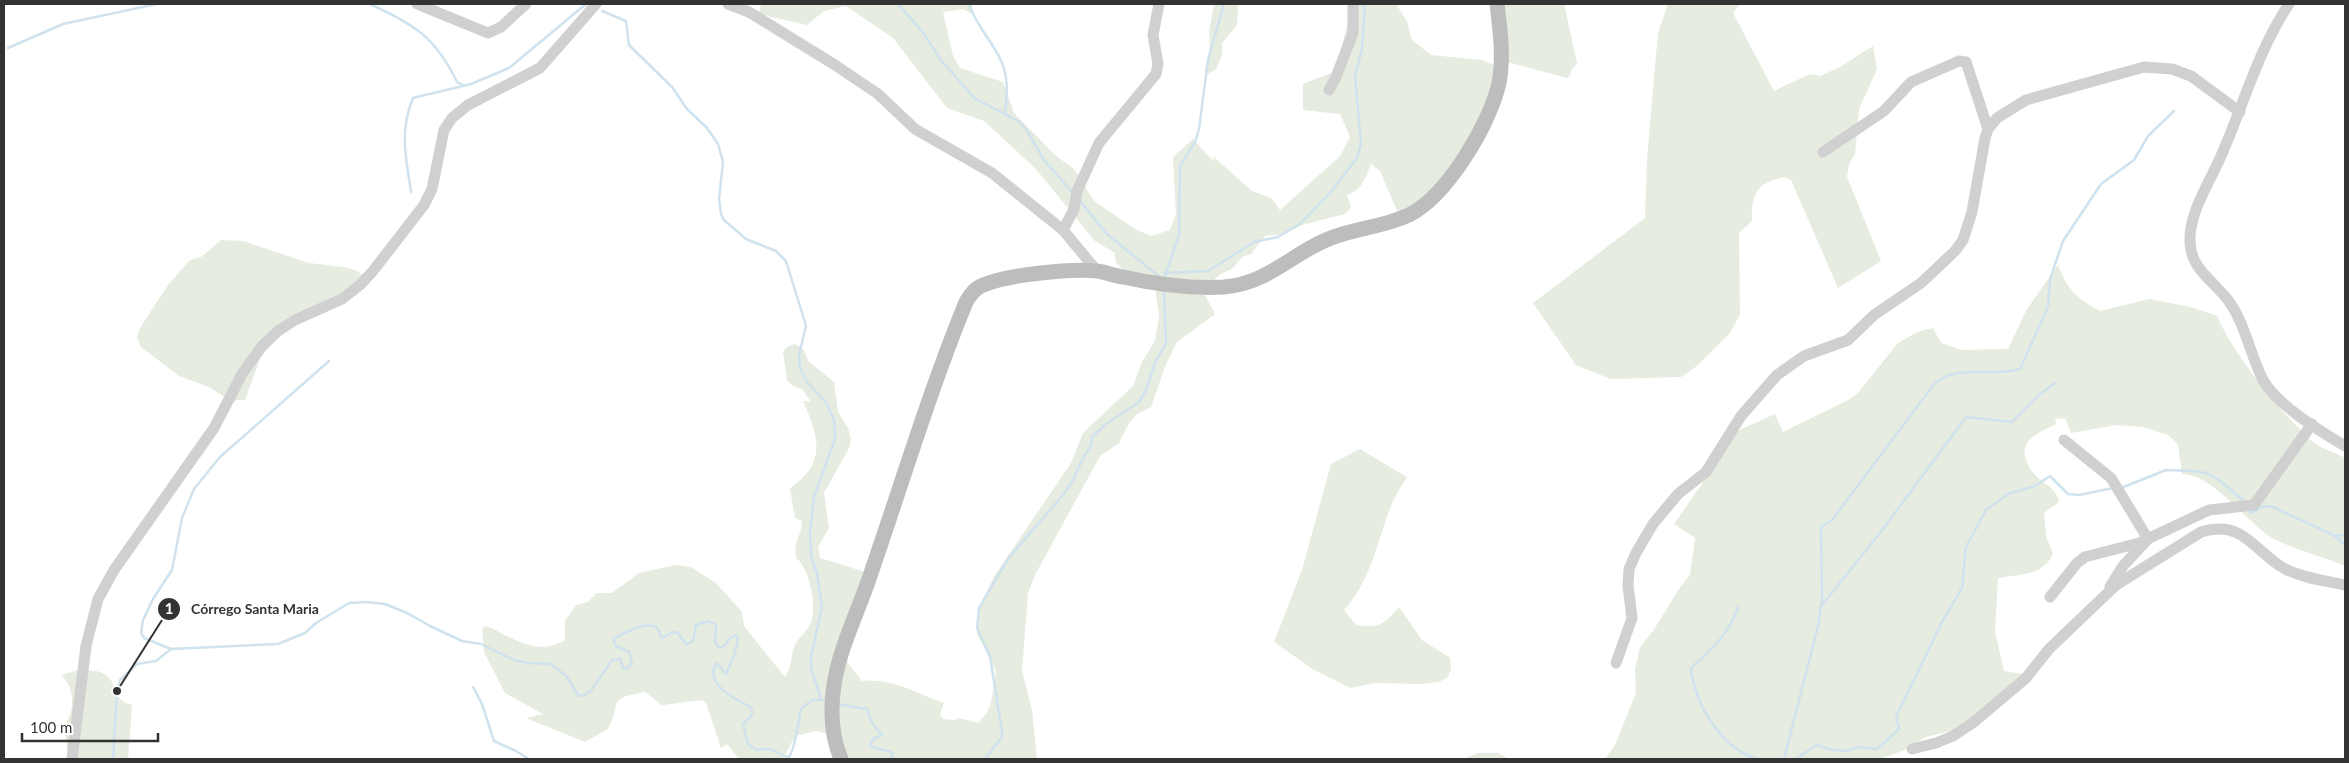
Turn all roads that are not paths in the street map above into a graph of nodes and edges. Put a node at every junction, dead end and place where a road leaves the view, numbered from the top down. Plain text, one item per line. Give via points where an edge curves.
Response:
1 (417, 4) edge
2 (526, 4) edge
3 (596, 4) edge
4 (728, 4) edge
5 (1159, 4) edge
6 (1353, 4) edge
7 (1497, 4) edge
8 (2289, 4) edge
9 (1329, 90) dead end
10 (2240, 112) junction
11 (1988, 129) junction
12 (1823, 152) dead end
13 (1063, 230) junction
14 (1097, 271) junction
15 (2312, 424) junction
16 (2064, 440) dead end
17 (2345, 446) edge
18 (2148, 539) junction
19 (2345, 585) edge
20 (2107, 593) junction
21 (2050, 597) dead end
22 (1616, 663) dead end
23 (1912, 749) dead end
24 (72, 759) edge
25 (841, 759) edge

1 - 2 street via 488,33 501,27
3 - 24 street via 540,68 468,105 452,118 444,130 432,189 424,205 374,271 342,299 278,331 262,346 242,374 214,428 114,570 98,600 86,646
4 - 13 street via 749,12 878,94 915,130 992,173
5 - 13 street via 1153,35 1158,64 1156,74 1099,143
6 - 9 street via 1353,33
7 - 14 street via 1502,54 1494,100 1463,158 1421,207 1381,227 1325,240 1275,271 1244,285 1209,287 1164,283
8 - 10 street via 2270,34
10 - 11 street via 2191,76 2172,69 2144,66 2031,98 2004,112
10 - 15 street via 2194,215 2191,251 2200,271 2227,299 2264,381 2283,402
11 - 12 street via 1966,62 1959,61 1911,82 1884,111
11 - 22 street via 1970,218 1963,240 1955,250 1920,283 1874,315 1848,340 1804,356 1777,375 1748,406 1706,472 1678,494 1653,524 1629,569 1632,618
13 - 14 street
14 - 25 street via 1014,276 981,286 966,302 938,370 872,573 848,632 833,702 832,727
15 - 17 street
15 - 18 street via 2254,505 2209,510
16 - 18 street via 2111,478
18 - 20 street via 2123,566
18 - 21 street via 2085,557 2076,563
19 - 20 street via 2291,572 2238,532 2214,528 2192,536
20 - 23 street via 2049,649 2026,678 1974,722 1953,736

